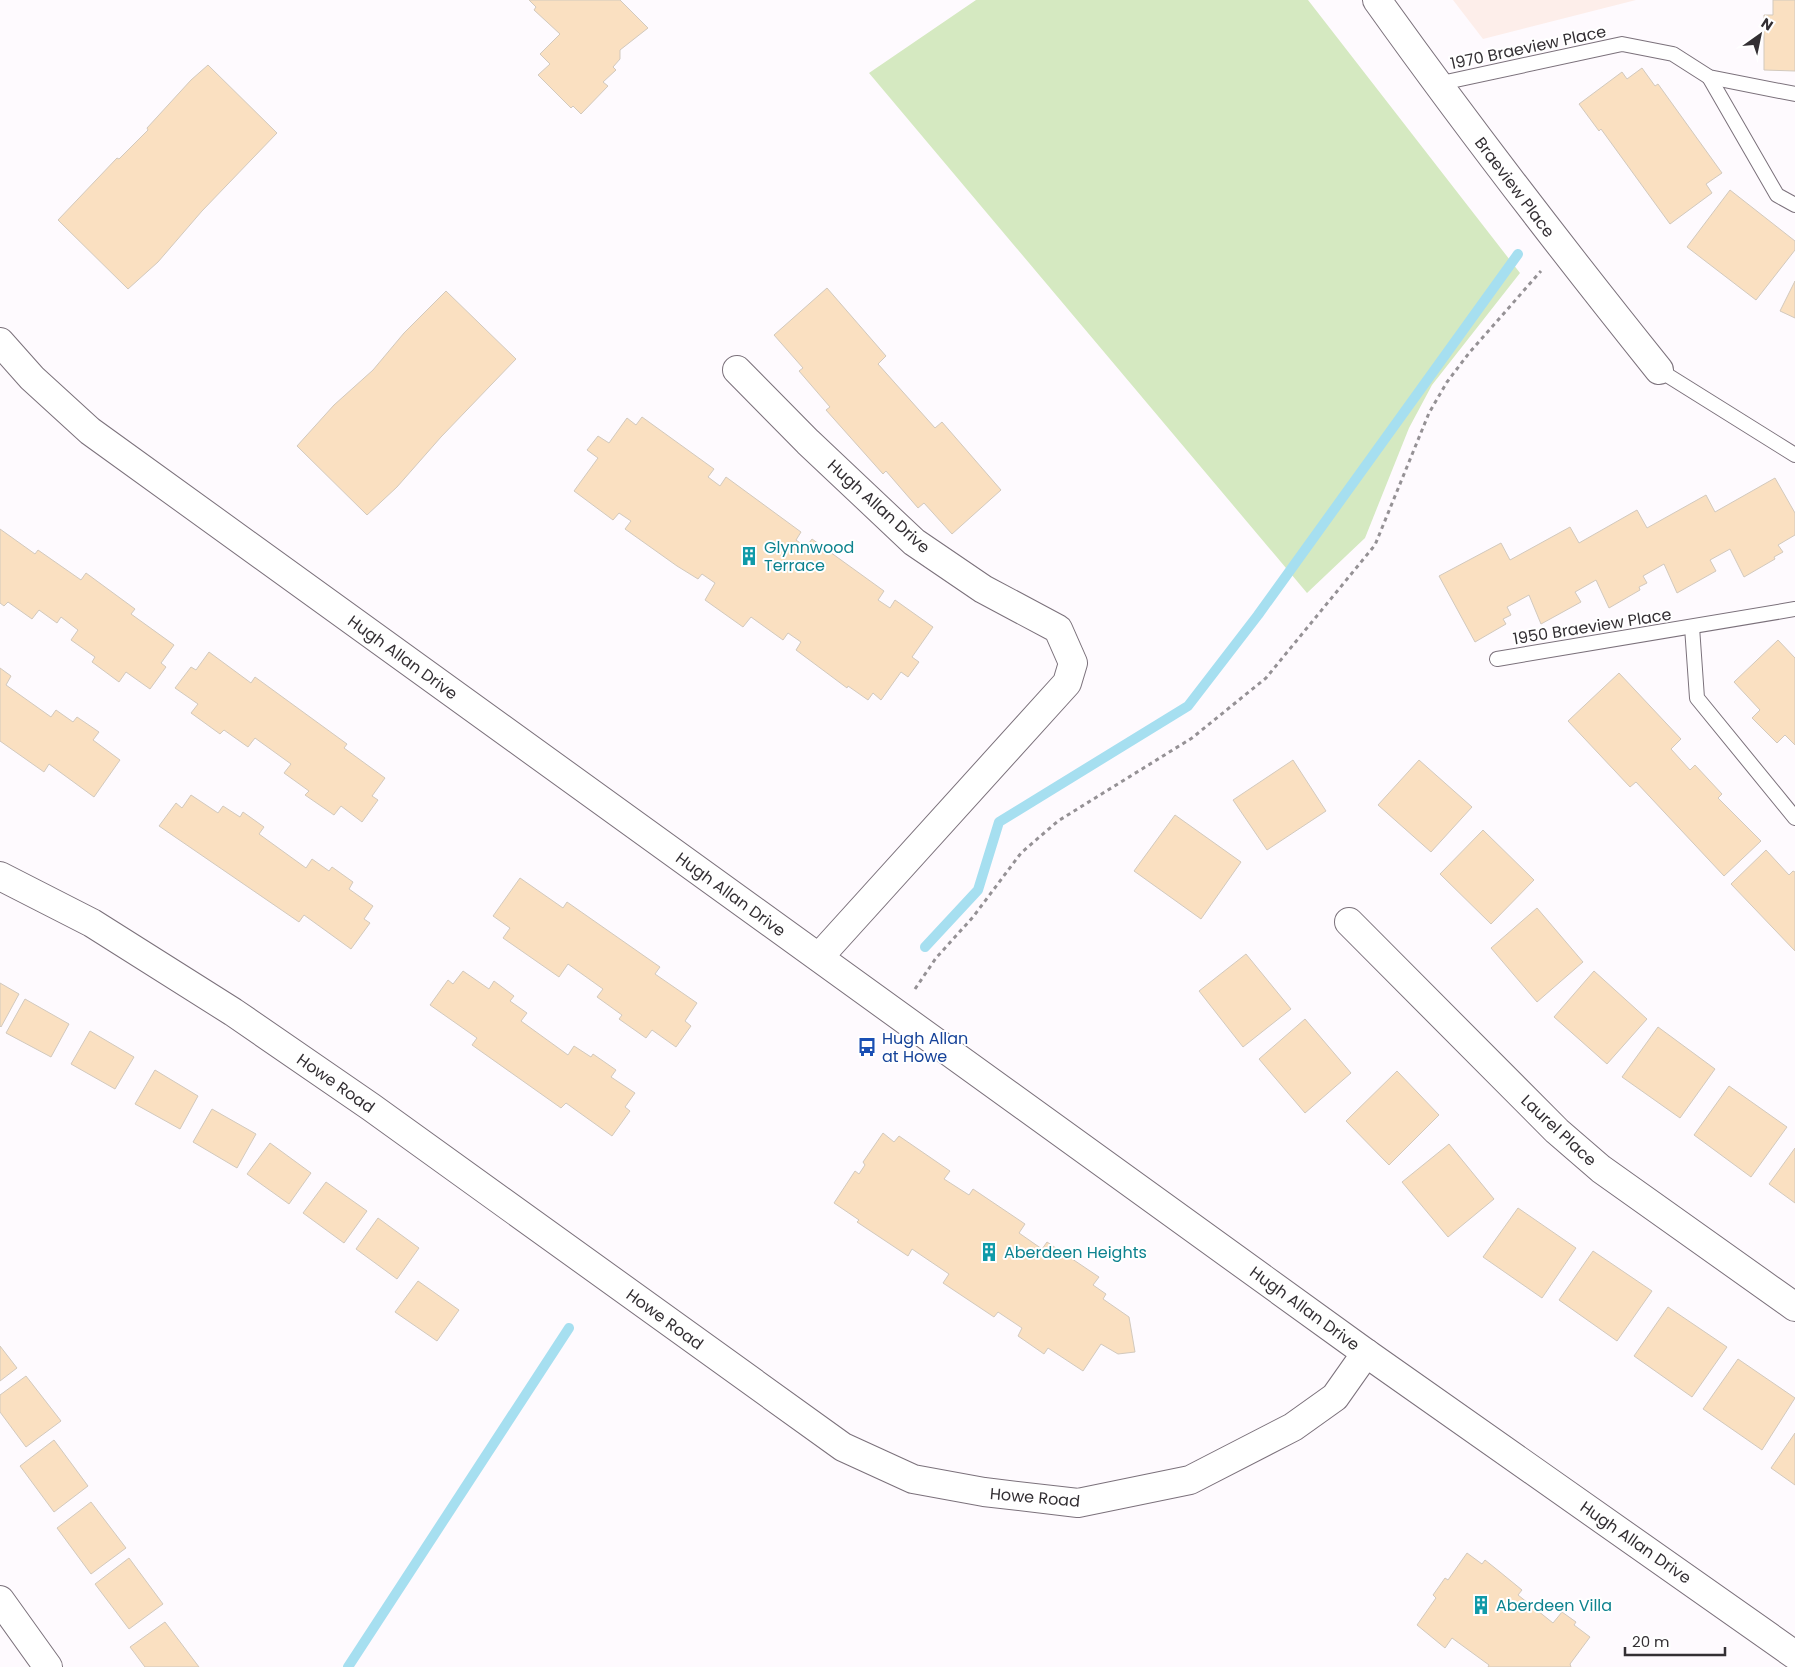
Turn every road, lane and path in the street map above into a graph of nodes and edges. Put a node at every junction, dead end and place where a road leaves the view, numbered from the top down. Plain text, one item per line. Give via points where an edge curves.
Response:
1 (1376, 0) edge
2 (1709, 77) junction
3 (1437, 84) junction
4 (1795, 94) edge
5 (1795, 205) edge
6 (1561, 248) junction
7 (0, 342) edge
8 (737, 370) dead end
9 (1659, 370) joint
10 (1795, 455) edge
11 (1795, 610) edge
12 (1692, 627) junction
13 (1497, 659) dead end
14 (1795, 818) edge
15 (0, 876) edge
16 (1349, 922) dead end
17 (818, 957) junction
18 (898, 1014) junction
19 (1795, 1307) edge
20 (1366, 1353) junction
21 (0, 1600) edge
22 (1795, 1655) edge
23 (48, 1667) edge

1 - 3 street, Braeview Place
2 - 3 lane, 1970 Braeview Place via 1673,54 1622,44
2 - 4 lane, 1970 Braeview Place
2 - 5 lane, 1970 Braeview Place via 1777,195
3 - 6 street, Braeview Place
6 - 9 street, Braeview Place
6 - 18 path via 1446,382 1429,413 1374,545 1266,678 1192,738 1058,821 1021,853 973,917 936,958
7 - 17 street, Hugh Allan Drive via 32,378 90,431
8 - 17 street, Hugh Allan Drive via 914,542 983,589 1058,630 1073,663 1067,683
9 - 10 lane
11 - 12 lane, 1950 Braeview Place
12 - 13 lane, 1950 Braeview Place
12 - 14 lane, 1950 Braeview Place via 1697,698
15 - 20 street, Howe Road via 92,924 234,1012 843,1447 914,1479 984,1492 1078,1503 1190,1480 1293,1427 1335,1397
16 - 19 street, Laurel Place via 1557,1132 1601,1169
17 - 18 street, Hugh Allan Drive
18 - 20 street, Hugh Allan Drive
20 - 22 street, Hugh Allan Drive
21 - 23 street

